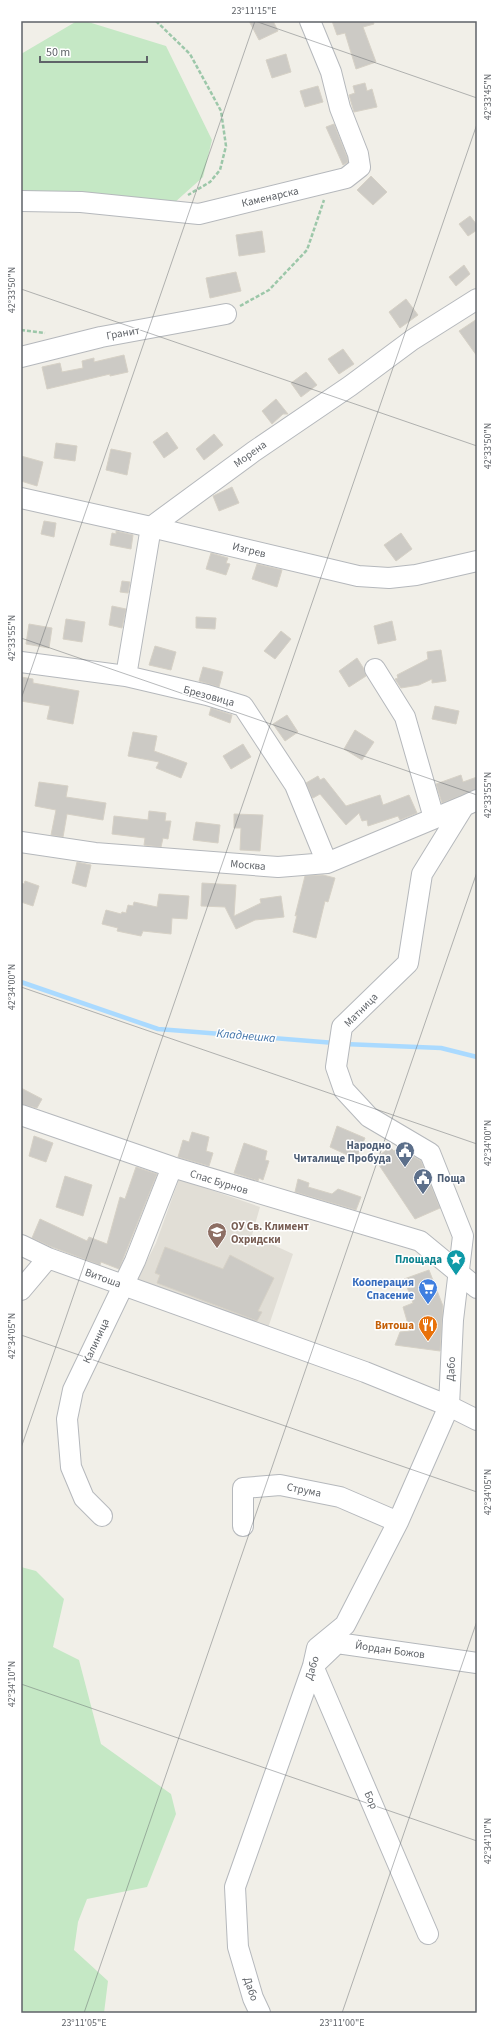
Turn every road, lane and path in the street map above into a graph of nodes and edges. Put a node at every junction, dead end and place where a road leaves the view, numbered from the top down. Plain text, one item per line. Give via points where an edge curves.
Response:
1 (156, 21) edge
2 (310, 21) edge
3 (330, 183) junction
4 (184, 197) dead end
5 (21, 201) edge
6 (477, 299) edge
7 (226, 314) joint
8 (21, 357) edge
9 (21, 498) edge
10 (151, 526) junction
11 (477, 562) edge
12 (21, 662) edge
13 (375, 668) dead end
14 (126, 676) junction
15 (470, 803) edge
16 (434, 818) junction
17 (21, 842) edge
18 (327, 863) junction
19 (21, 1116) edge
20 (172, 1168) junction
21 (21, 1245) edge
22 (48, 1258) junction
23 (459, 1274) junction
24 (122, 1285) junction
25 (477, 1288) edge
26 (21, 1290) edge
27 (453, 1320) joint
28 (449, 1406) junction
29 (477, 1420) edge
30 (102, 1516) dead end
31 (398, 1522) junction
32 (243, 1526) dead end
33 (477, 1663) edge
34 (313, 1666) junction
35 (428, 1934) dead end
36 (260, 2013) edge

1 - 4 path via 190,54 220,111 226,146 220,170 210,182
2 - 3 street, Каменарска via 331,72 360,167 346,178
3 - 5 street, Каменарска via 199,214 81,202
3 - 7 path via 308,250 269,290
6 - 10 street, Морена via 412,340
7 - 8 street, Гранит via 101,337
9 - 10 street, Изгрев
10 - 11 street, Изгрев via 358,576 389,578 416,575
10 - 14 street
12 - 14 street, Брезовица
13 - 16 street via 405,717
14 - 18 street, Брезовица via 243,706 296,786
15 - 16 street, Москва
15 - 23 street, Матница via 422,874 408,963 342,1027 336,1067 344,1090 369,1117 430,1153 463,1236
16 - 18 street, Москва
17 - 18 street, Москва via 95,853 278,867
19 - 20 street, Спас Бурнов
20 - 23 street, Спас Бурнов via 420,1241
20 - 24 street, Калиница via 148,1232
21 - 22 street, Витоша
22 - 24 street, Витоша
22 - 26 street
23 - 25 street
23 - 27 street, Матница
24 - 28 street, Витоша via 365,1372
24 - 30 street, Калиница via 73,1390 67,1419 71,1467 84,1498
27 - 28 street, Дабо
28 - 29 street, Витоша
28 - 31 street, Дабо
31 - 32 street, Струма via 340,1497 280,1485 243,1488
31 - 34 street, Дабо via 345,1625 317,1648
33 - 34 street, Йордан Божов via 337,1643
34 - 35 street, Бор
34 - 36 street, Дабо via 235,1887 238,1947

